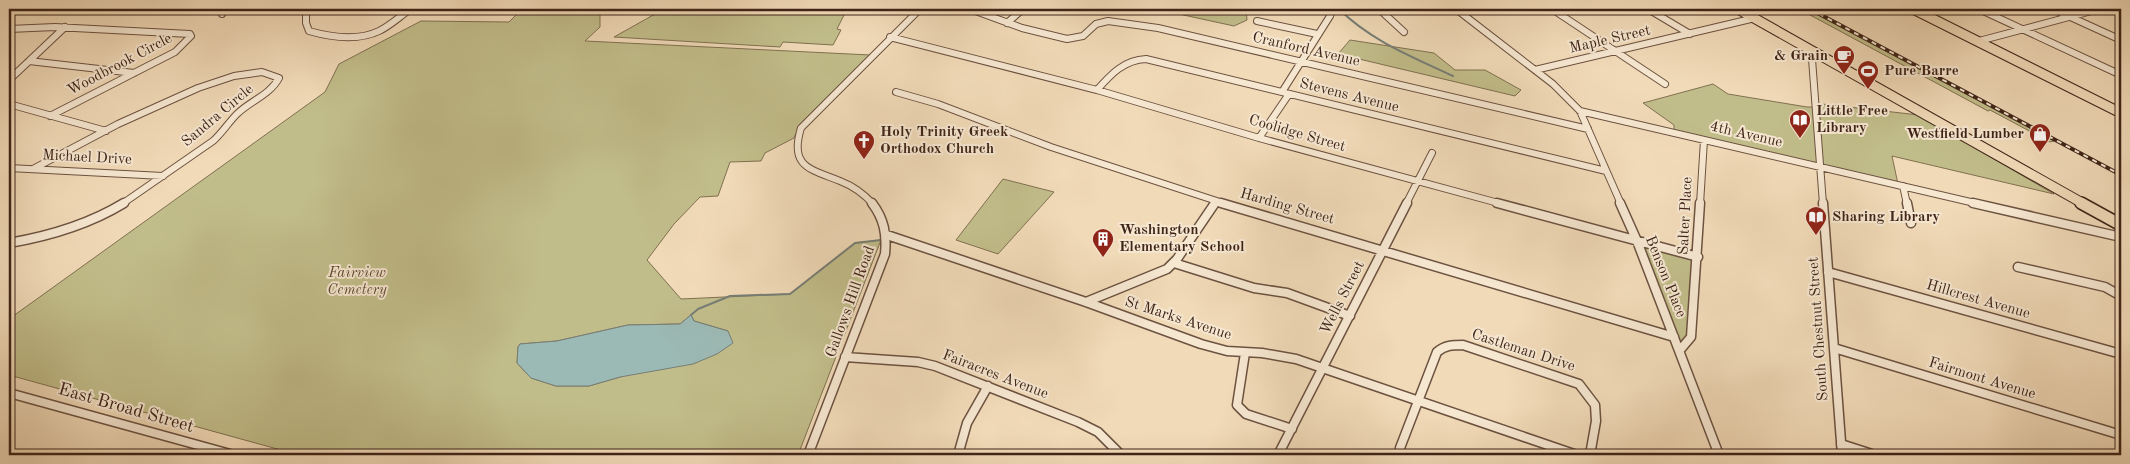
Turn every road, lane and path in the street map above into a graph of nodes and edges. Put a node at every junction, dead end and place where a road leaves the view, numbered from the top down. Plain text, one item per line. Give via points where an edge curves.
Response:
1 (306, 9) edge
2 (411, 9) edge
3 (920, 9) edge
4 (970, 9) edge
5 (1023, 9) edge
6 (1097, 9) edge
7 (1105, 9) edge
8 (1327, 9) edge
9 (1379, 9) edge
10 (1456, 9) edge
11 (1552, 9) edge
12 (1648, 9) edge
13 (1738, 9) edge
14 (1913, 9) edge
15 (1979, 9) edge
16 (2052, 9) edge
17 (2099, 9) edge
18 (2071, 17) junction
19 (1755, 18) junction
20 (1257, 21) dead end
21 (1007, 23) junction
22 (65, 27) junction
23 (9, 28) edge
24 (2023, 30) junction
25 (1404, 32) dead end
26 (1317, 34) junction
27 (1690, 34) junction
28 (890, 37) junction
29 (2121, 40) edge
30 (1978, 41) junction
31 (1616, 51) junction
32 (1817, 53) junction
33 (30, 61) junction
34 (1301, 61) junction
35 (1535, 70) junction
36 (134, 73) junction
37 (2121, 75) edge
38 (9, 80) edge
39 (1666, 84) dead end
40 (1096, 90) junction
41 (896, 92) dead end
42 (1282, 92) junction
43 (1289, 94) junction
44 (9, 104) edge
45 (1580, 111) junction
46 (2121, 113) edge
47 (50, 116) junction
48 (1588, 129) junction
49 (106, 131) junction
50 (1259, 138) junction
51 (1704, 140) junction
52 (1432, 153) dead end
53 (1820, 166) junction
54 (9, 168) edge
55 (33, 169) junction
56 (1606, 171) junction
57 (163, 176) junction
58 (1416, 181) junction
59 (1903, 186) junction
60 (1216, 201) junction
61 (1911, 223) dead end
62 (2121, 225) edge
63 (887, 235) junction
64 (2121, 237) edge
65 (1637, 241) junction
66 (9, 243) edge
67 (1382, 250) junction
68 (1698, 257) junction
69 (1174, 262) junction
70 (2018, 266) dead end
71 (1828, 272) junction
72 (2121, 296) edge
73 (1086, 302) junction
74 (1350, 316) junction
75 (1674, 336) junction
76 (1834, 348) junction
77 (1680, 350) junction
78 (1244, 353) junction
79 (2121, 354) edge
80 (845, 357) junction
81 (1323, 369) junction
82 (988, 386) junction
83 (9, 393) edge
84 (1418, 402) junction
85 (1292, 429) junction
86 (2121, 435) edge
87 (1841, 444) junction
88 (234, 455) edge
89 (808, 455) edge
90 (958, 455) edge
91 (1121, 455) edge
92 (1278, 455) edge
93 (1402, 455) edge
94 (1577, 455) edge
95 (1590, 455) edge
96 (1719, 455) edge
97 (1842, 455) edge
98 (1875, 455) edge

1 - 2 street via 309,31 345,36 373,34
3 - 28 street, Gallows Hill Road
4 - 21 street, Cranford Avenue
5 - 21 street
6 - 7 street
8 - 26 street via 1332,10 1330,16
9 - 25 street
10 - 35 street
11 - 31 street
12 - 27 street
13 - 19 main road
14 - 30 main road
15 - 24 street
16 - 18 street
17 - 18 street
18 - 24 street
18 - 29 street
19 - 27 street, Maple Street
19 - 32 main road
20 - 26 street
21 - 34 street, Cranford Avenue via 1073,39 1087,34 1100,22 1114,22 1158,28
22 - 23 street, Woodbrook Circle
22 - 33 street
22 - 36 street, Woodbrook Circle via 190,34 181,48
24 - 30 street
24 - 37 street
26 - 34 street
27 - 31 street, Maple Street
28 - 40 street, Coolidge Street
28 - 63 street, Gallows Hill Road via 801,128 797,139 799,158 808,169 843,182 869,199 880,212
30 - 46 main road
31 - 35 street, Maple Street
31 - 39 street
32 - 53 street, South Chestnut Street via 1812,59
32 - 62 main road
33 - 36 street
33 - 38 street
34 - 42 street
34 - 48 street, Cranford Avenue
35 - 45 street
36 - 47 street, Woodbrook Circle
40 - 42 street, Stevens Avenue via 1114,71 1130,61 1142,59
40 - 50 street, Coolidge Street
41 - 60 street, Harding Street
42 - 43 street, Stevens Avenue
43 - 50 street
43 - 56 street, Stevens Avenue
44 - 47 street, Woodbrook Circle
45 - 48 street, Benson Place
45 - 51 street, 4th Avenue
47 - 49 street, Woodbrook Circle
48 - 56 street, Benson Place
49 - 55 street, Sandra Circle
49 - 57 street, Sandra Circle via 200,86 257,72 278,76 275,86 237,114 213,141
50 - 58 street, Coolidge Street
51 - 53 street, 4th Avenue
51 - 68 street, Salter Place
52 - 58 street, Wells Street
53 - 59 street, 4th Avenue
53 - 71 street, South Chestnut Street
54 - 55 street, Michael Drive
55 - 57 street, Michael Drive
56 - 65 street, Benson Place
57 - 66 street, Sandra Circle via 91,222 51,236
58 - 65 street, Coolidge Street
58 - 67 street, Wells Street
59 - 61 street
59 - 64 street, 4th Avenue
60 - 67 street, Harding Street
60 - 69 street
63 - 73 street, St Marks Avenue
63 - 80 street, Gallows Hill Road via 885,254
65 - 68 street, Coolidge Street
65 - 75 street, Benson Place
67 - 74 street, Wells Street
67 - 75 street, Harding Street
68 - 77 street, Salter Place via 1691,336
69 - 73 street via 1158,274
69 - 74 street via 1254,288 1295,296
70 - 72 street via 2105,287
71 - 76 street, South Chestnut Street
71 - 79 street, Hillcrest Avenue
73 - 78 street, St Marks Avenue via 1201,344
74 - 81 street, Wells Street
75 - 77 street, Benson Place
76 - 86 street, Fairmont Avenue
76 - 87 street, South Chestnut Street
77 - 96 street, Benson Place
78 - 81 street, St Marks Avenue via 1278,355
78 - 85 street via 1237,405 1246,414
80 - 82 street, Fairacres Avenue via 918,362
80 - 89 street, Gallows Hill Road
81 - 84 street, St Marks Avenue
81 - 85 street, Wells Street
82 - 90 street via 968,423
82 - 91 street, Fairacres Avenue via 1098,432
83 - 88 street, East Broad Street
84 - 93 street via 1400,448
84 - 94 street, St Marks Avenue
84 - 95 street, Castleman Drive via 1437,352 1450,345 1462,345 1579,384 1595,405
85 - 92 street, Wells Street
87 - 97 street, South Chestnut Street
87 - 98 street

